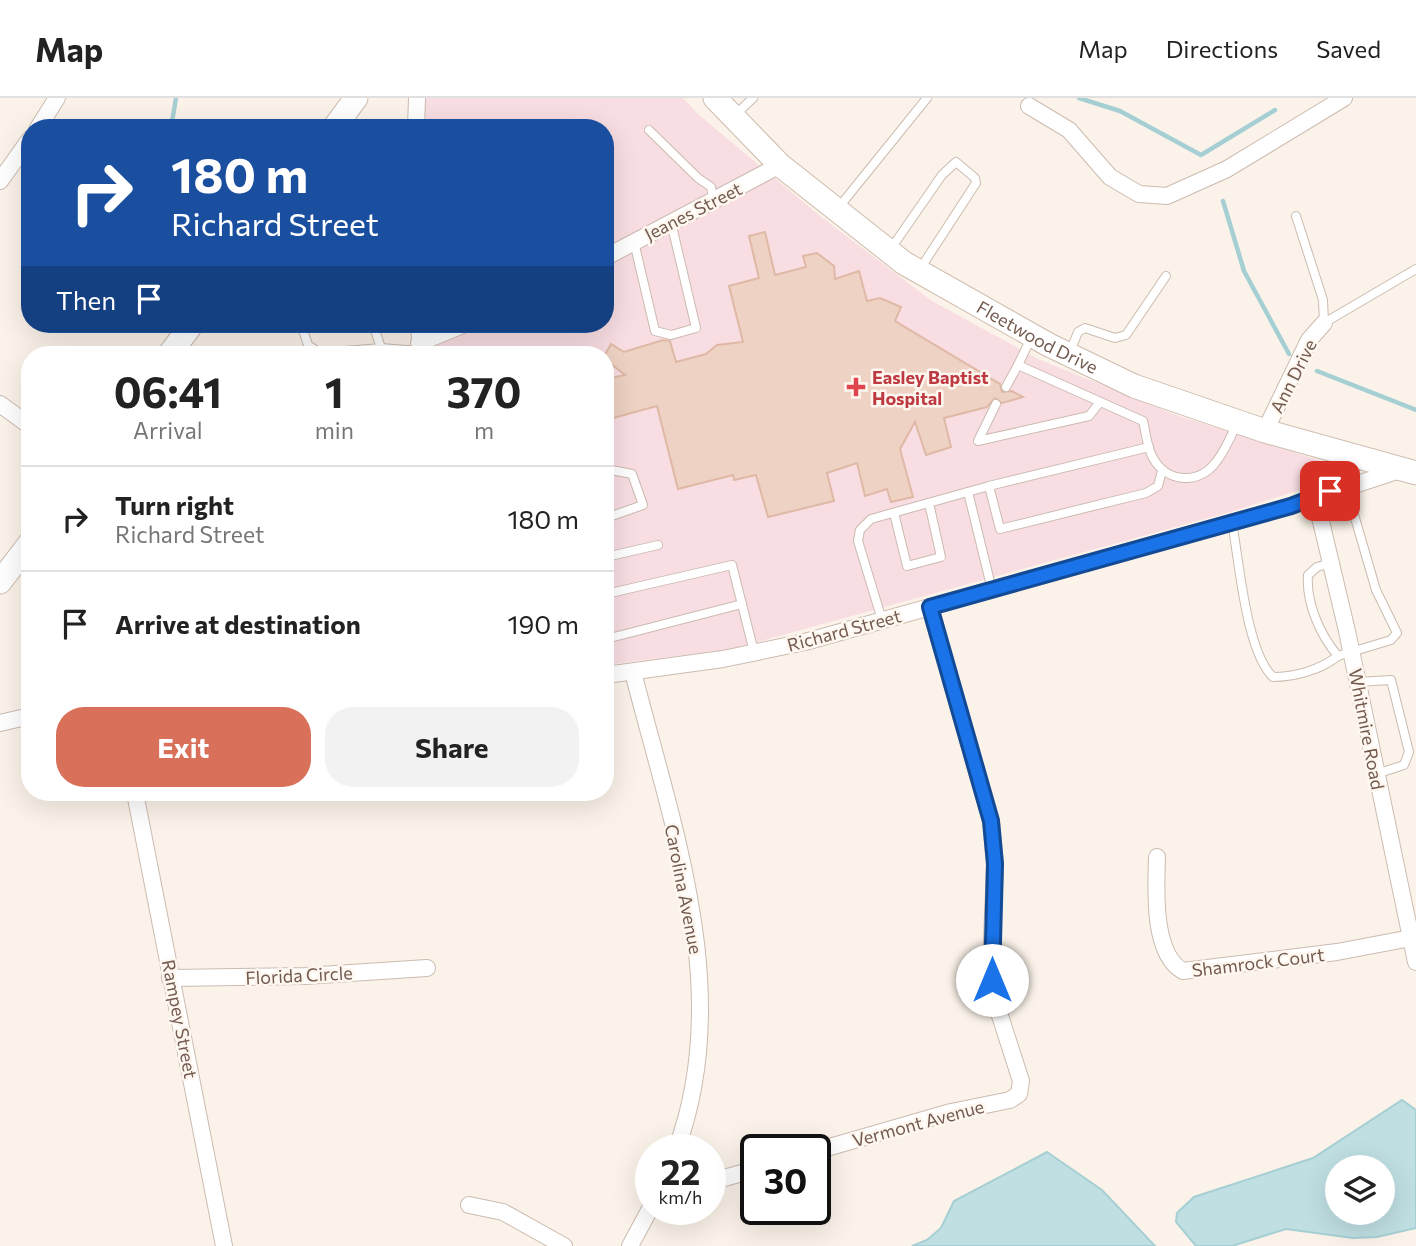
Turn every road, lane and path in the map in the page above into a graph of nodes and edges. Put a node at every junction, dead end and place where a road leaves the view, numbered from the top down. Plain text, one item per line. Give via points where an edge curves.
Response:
1 (356, 98) edge
2 (417, 98) edge
3 (715, 98) edge
4 (752, 98) edge
5 (927, 98) edge
6 (1310, 98) edge
7 (1344, 98) edge
8 (52, 100) edge
9 (1029, 106) dead end
10 (1324, 110) junction
11 (733, 117) junction
12 (42, 119) edge
13 (341, 119) edge
14 (416, 119) edge
15 (649, 130) dead end
16 (21, 152) edge
17 (780, 165) junction
18 (0, 181) edge
19 (714, 202) junction
20 (836, 211) junction
21 (1296, 216) dead end
22 (671, 222) junction
23 (634, 242) junction
24 (889, 251) junction
25 (614, 253) edge
26 (1416, 269) edge
27 (919, 271) junction
28 (1166, 276) dead end
29 (1324, 323) junction
30 (449, 333) edge
31 (1032, 335) junction
32 (427, 346) edge
33 (1069, 354) junction
34 (1018, 365) junction
35 (1006, 387) dead end
36 (1100, 402) junction
37 (0, 404) edge
38 (996, 404) dead end
39 (21, 419) edge
40 (1238, 421) junction
41 (1265, 431) junction
42 (1149, 447) junction
43 (614, 471) edge
44 (1162, 471) junction
45 (1408, 472) edge
46 (989, 486) junction
47 (1346, 487) junction
48 (968, 492) junction
49 (1315, 496) junction
50 (929, 503) junction
51 (894, 513) junction
52 (614, 515) edge
53 (1232, 522) junction
54 (658, 545) dead end
55 (21, 554) edge
56 (614, 555) edge
57 (1331, 563) junction
58 (0, 582) edge
59 (992, 590) junction
60 (614, 592) edge
61 (742, 604) junction
62 (930, 607) junction
63 (882, 620) junction
64 (614, 637) edge
65 (754, 652) junction
66 (1345, 655) junction
67 (633, 672) junction
68 (614, 674) edge
69 (1358, 682) junction
70 (21, 718) edge
71 (0, 723) edge
72 (1376, 774) junction
73 (137, 801) edge
74 (1157, 857) dead end
75 (1411, 938) junction
76 (1416, 962) edge
77 (427, 968) dead end
78 (170, 978) junction
79 (682, 1134) edge
80 (831, 1147) edge
81 (469, 1205) dead end
82 (641, 1225) edge
83 (224, 1246) edge
84 (564, 1246) edge
85 (630, 1246) edge

1 - 13 street
2 - 14 street
3 - 11 street, Fleetwood Drive
4 - 11 lane
5 - 20 lane
6 - 10 street
7 - 10 street
8 - 12 street
9 - 10 street via 1069,130 1110,177 1139,194 1167,196 1227,169
11 - 17 street, Fleetwood Drive
15 - 19 lane via 711,187
16 - 18 street
17 - 19 street, Jeanes Street
17 - 20 street, Fleetwood Drive
19 - 22 street, Jeanes Street
20 - 24 street, Fleetwood Drive
21 - 29 lane via 1323,300
22 - 23 street, Jeanes Street
22 - 23 lane via 696,328 671,335 654,331
23 - 25 street, Jeanes Street
24 - 27 street, Fleetwood Drive
24 - 27 lane via 956,162 975,183
26 - 29 lane
27 - 31 street, Fleetwood Drive
28 - 33 lane via 1126,335 1115,338 1085,328 1078,332
29 - 41 street, Ann Drive via 1309,340
30 - 32 street
31 - 33 street, Fleetwood Drive
31 - 34 lane
33 - 40 street, Fleetwood Drive via 1134,386
34 - 35 lane
34 - 36 lane
36 - 38 lane via 1089,416 978,442
36 - 42 lane via 1143,421
37 - 39 street
40 - 41 street, Fleetwood Drive
40 - 44 lane via 1216,462 1201,477 1182,479
41 - 45 street, Fleetwood Drive
42 - 44 lane
42 - 46 lane
43 - 52 lane via 632,474 643,505
44 - 46 lane via 1157,486 1146,493 999,529
45 - 47 street, Richard Street
46 - 48 lane
47 - 49 street, Richard Street
47 - 66 lane via 1376,590 1397,633 1385,643
48 - 50 lane
48 - 59 lane
49 - 53 street, Richard Street
49 - 57 street, Whitmire Road
50 - 51 lane
50 - 51 lane via 942,557 907,566
51 - 63 lane via 871,519 860,530 858,541
53 - 59 street, Richard Street
53 - 66 lane via 1249,624 1263,668 1273,677 1287,677
54 - 56 lane
55 - 58 street
57 - 66 street, Whitmire Road
57 - 66 lane via 1308,575 1307,588 1323,639
59 - 62 street, Richard Street
60 - 61 lane via 732,565
61 - 64 lane
61 - 65 lane
62 - 63 street, Richard Street
62 - 80 street, Vermont Avenue via 991,821 995,864 993,994 1021,1081 1018,1094 1010,1100
63 - 65 street, Richard Street
65 - 67 street, Richard Street
66 - 69 street, Whitmire Road
67 - 68 street, Richard Street
67 - 79 street, Carolina Avenue via 687,883 698,955 699,1060
69 - 72 street, Whitmire Road
69 - 72 lane via 1391,680 1409,752 1404,765
70 - 71 street
72 - 75 street, Whitmire Road
73 - 78 street, Rampey Street
74 - 75 street, Shamrock Court via 1156,905 1165,948 1174,966 1183,971
75 - 76 street, Whitmire Road
77 - 78 street, Florida Circle
78 - 83 street, Rampey Street
81 - 84 street via 503,1212
82 - 85 street

